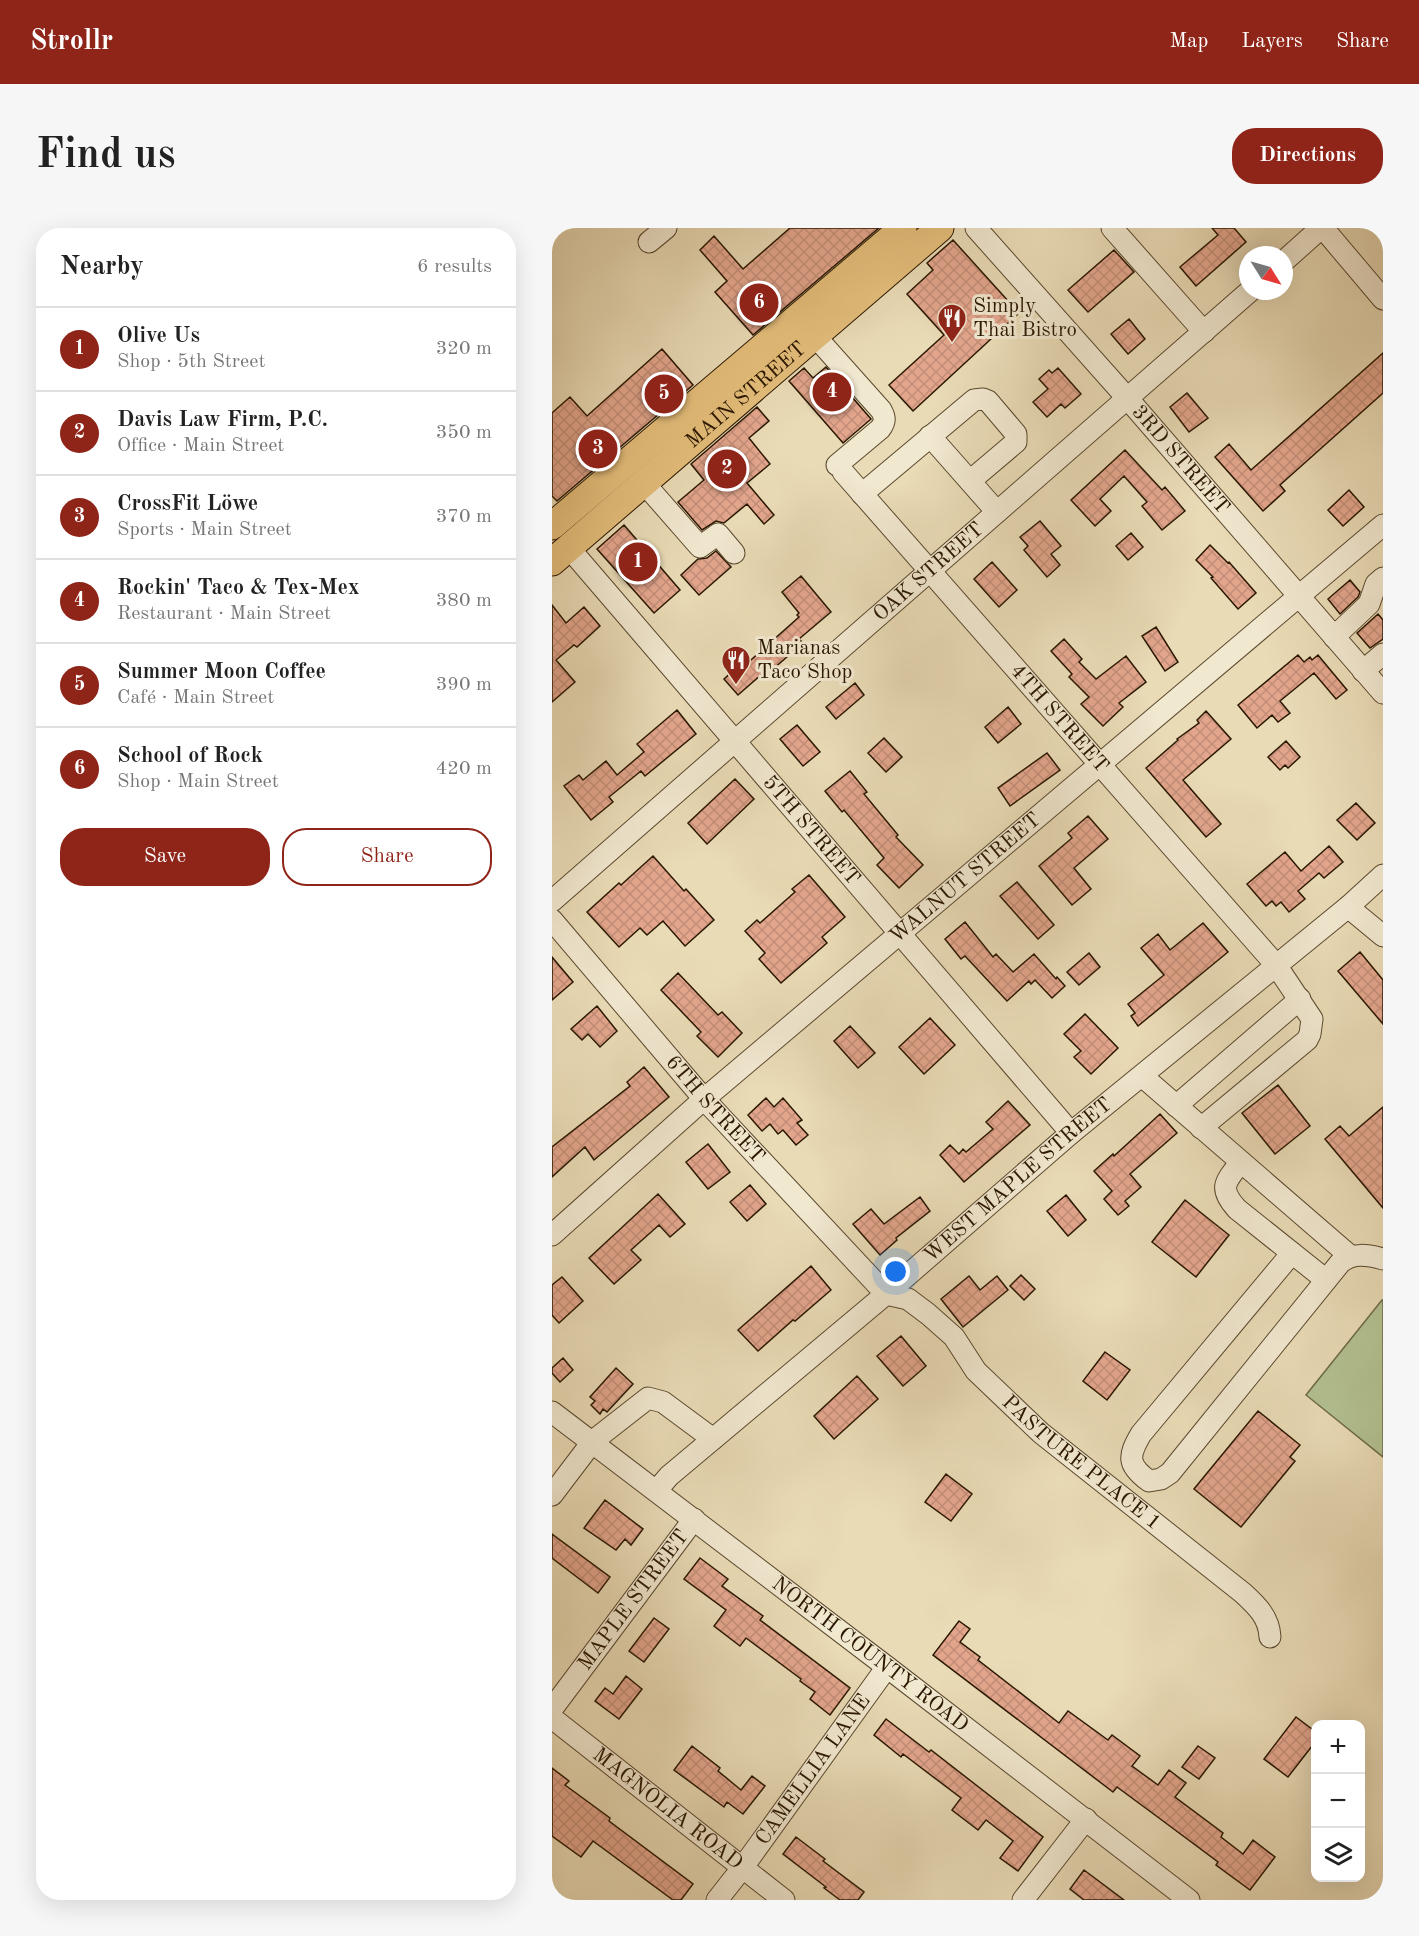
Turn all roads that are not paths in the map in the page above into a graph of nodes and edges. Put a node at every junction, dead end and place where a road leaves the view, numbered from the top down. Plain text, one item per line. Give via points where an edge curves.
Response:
1 (666, 228) edge
2 (903, 228) edge
3 (940, 228) edge
4 (976, 228) edge
5 (1112, 228) edge
6 (1322, 228) edge
7 (649, 242) dead end
8 (1293, 253) edge
9 (1383, 299) edge
10 (1240, 300) edge
11 (1204, 332) junction
12 (815, 336) junction
13 (1128, 399) junction
14 (930, 436) junction
15 (970, 481) junction
16 (644, 483) junction
17 (862, 494) junction
18 (997, 512) junction
19 (1383, 525) edge
20 (556, 541) edge
21 (734, 553) dead end
22 (929, 571) junction
23 (1383, 578) edge
24 (1299, 598) junction
25 (1334, 637) junction
26 (1383, 654) edge
27 (1363, 670) junction
28 (1383, 693) edge
29 (735, 742) junction
30 (1099, 765) junction
31 (1383, 875) edge
32 (552, 901) edge
33 (1348, 907) junction
34 (552, 920) edge
35 (901, 934) junction
36 (1383, 936) edge
37 (1276, 965) junction
38 (1300, 999) junction
39 (1142, 1076) junction
40 (704, 1099) junction
41 (1176, 1106) junction
42 (1201, 1128) junction
43 (1071, 1133) junction
44 (1241, 1162) junction
45 (552, 1235) edge
46 (1292, 1252) junction
47 (1350, 1256) junction
48 (1383, 1259) edge
49 (1326, 1280) junction
50 (886, 1294) junction
51 (552, 1412) edge
52 (713, 1438) junction
53 (593, 1441) junction
54 (657, 1490) junction
55 (552, 1495) edge
56 (694, 1519) junction
57 (1270, 1637) dead end
58 (887, 1667) junction
59 (552, 1709) edge
60 (552, 1718) edge
61 (1086, 1819) junction
62 (743, 1868) junction
63 (717, 1900) edge
64 (784, 1900) edge
65 (1023, 1900) edge
66 (1189, 1900) edge

1 - 7 street
2 - 20 main road, MAIN STREET
3 - 12 main road, MAIN STREET
4 - 13 street, 3RD STREET
5 - 11 street
6 - 8 street
6 - 9 street
10 - 11 street, OAK STREET
11 - 13 street, OAK STREET
12 - 16 main road, MAIN STREET
12 - 17 street, 4TH STREET via 885,417 880,429 840,469
13 - 18 street, OAK STREET
13 - 24 street, 3RD STREET
14 - 15 street
14 - 15 street via 974,400 988,401 1016,434 1016,442
14 - 17 street
15 - 18 street
16 - 20 main road, MAIN STREET
16 - 21 street via 700,547 717,534
17 - 22 street, 4TH STREET
18 - 22 street, OAK STREET
19 - 24 street, WALNUT STREET
20 - 29 street, 5TH STREET
22 - 29 street, OAK STREET
22 - 30 street, 4TH STREET
23 - 25 street via 1376,584 1369,604
24 - 25 street, 3RD STREET
24 - 30 street, WALNUT STREET
25 - 27 street, 3RD STREET
26 - 27 street
27 - 28 street, 3RD STREET
29 - 32 street, OAK STREET
29 - 35 street, 5TH STREET
30 - 35 street, WALNUT STREET
30 - 37 street, 4TH STREET
31 - 33 street, WEST MAPLE STREET
33 - 36 street
33 - 37 street, WEST MAPLE STREET
34 - 40 street, 6TH STREET
35 - 40 street, WALNUT STREET
35 - 43 street, 5TH STREET
37 - 38 street, 4TH STREET
37 - 39 street, WEST MAPLE STREET
38 - 41 street
38 - 42 street, 4TH STREET via 1312,1019 1307,1040
39 - 41 street
39 - 43 street, WEST MAPLE STREET
40 - 45 street, WALNUT STREET
40 - 50 street, 6TH STREET
41 - 42 street
42 - 44 street
43 - 50 street, WEST MAPLE STREET
44 - 46 street via 1226,1180 1228,1199
44 - 47 street
46 - 49 street
46 - 49 street via 1141,1434 1131,1450 1137,1472 1149,1481 1170,1473
47 - 48 street
47 - 49 street
50 - 52 street, WEST MAPLE STREET
50 - 57 street, PASTURE PLACE 1 via 908,1299 928,1314 954,1337 976,1371 1041,1432 1243,1593 1260,1609 1269,1625
51 - 53 street, NORTH COUNTY ROAD
52 - 53 street via 663,1402 648,1398
52 - 54 street, WEST MAPLE STREET
53 - 54 street, NORTH COUNTY ROAD
53 - 55 street
54 - 56 street, NORTH COUNTY ROAD
56 - 58 street, NORTH COUNTY ROAD
56 - 59 street, MAPLE STREET
58 - 61 street, NORTH COUNTY ROAD
58 - 62 street, CAMELLIA LANE
60 - 62 street, MAGNOLIA ROAD
61 - 65 street
61 - 66 street, NORTH COUNTY ROAD
62 - 63 street, CAMELLIA LANE
62 - 64 street, MAGNOLIA ROAD

